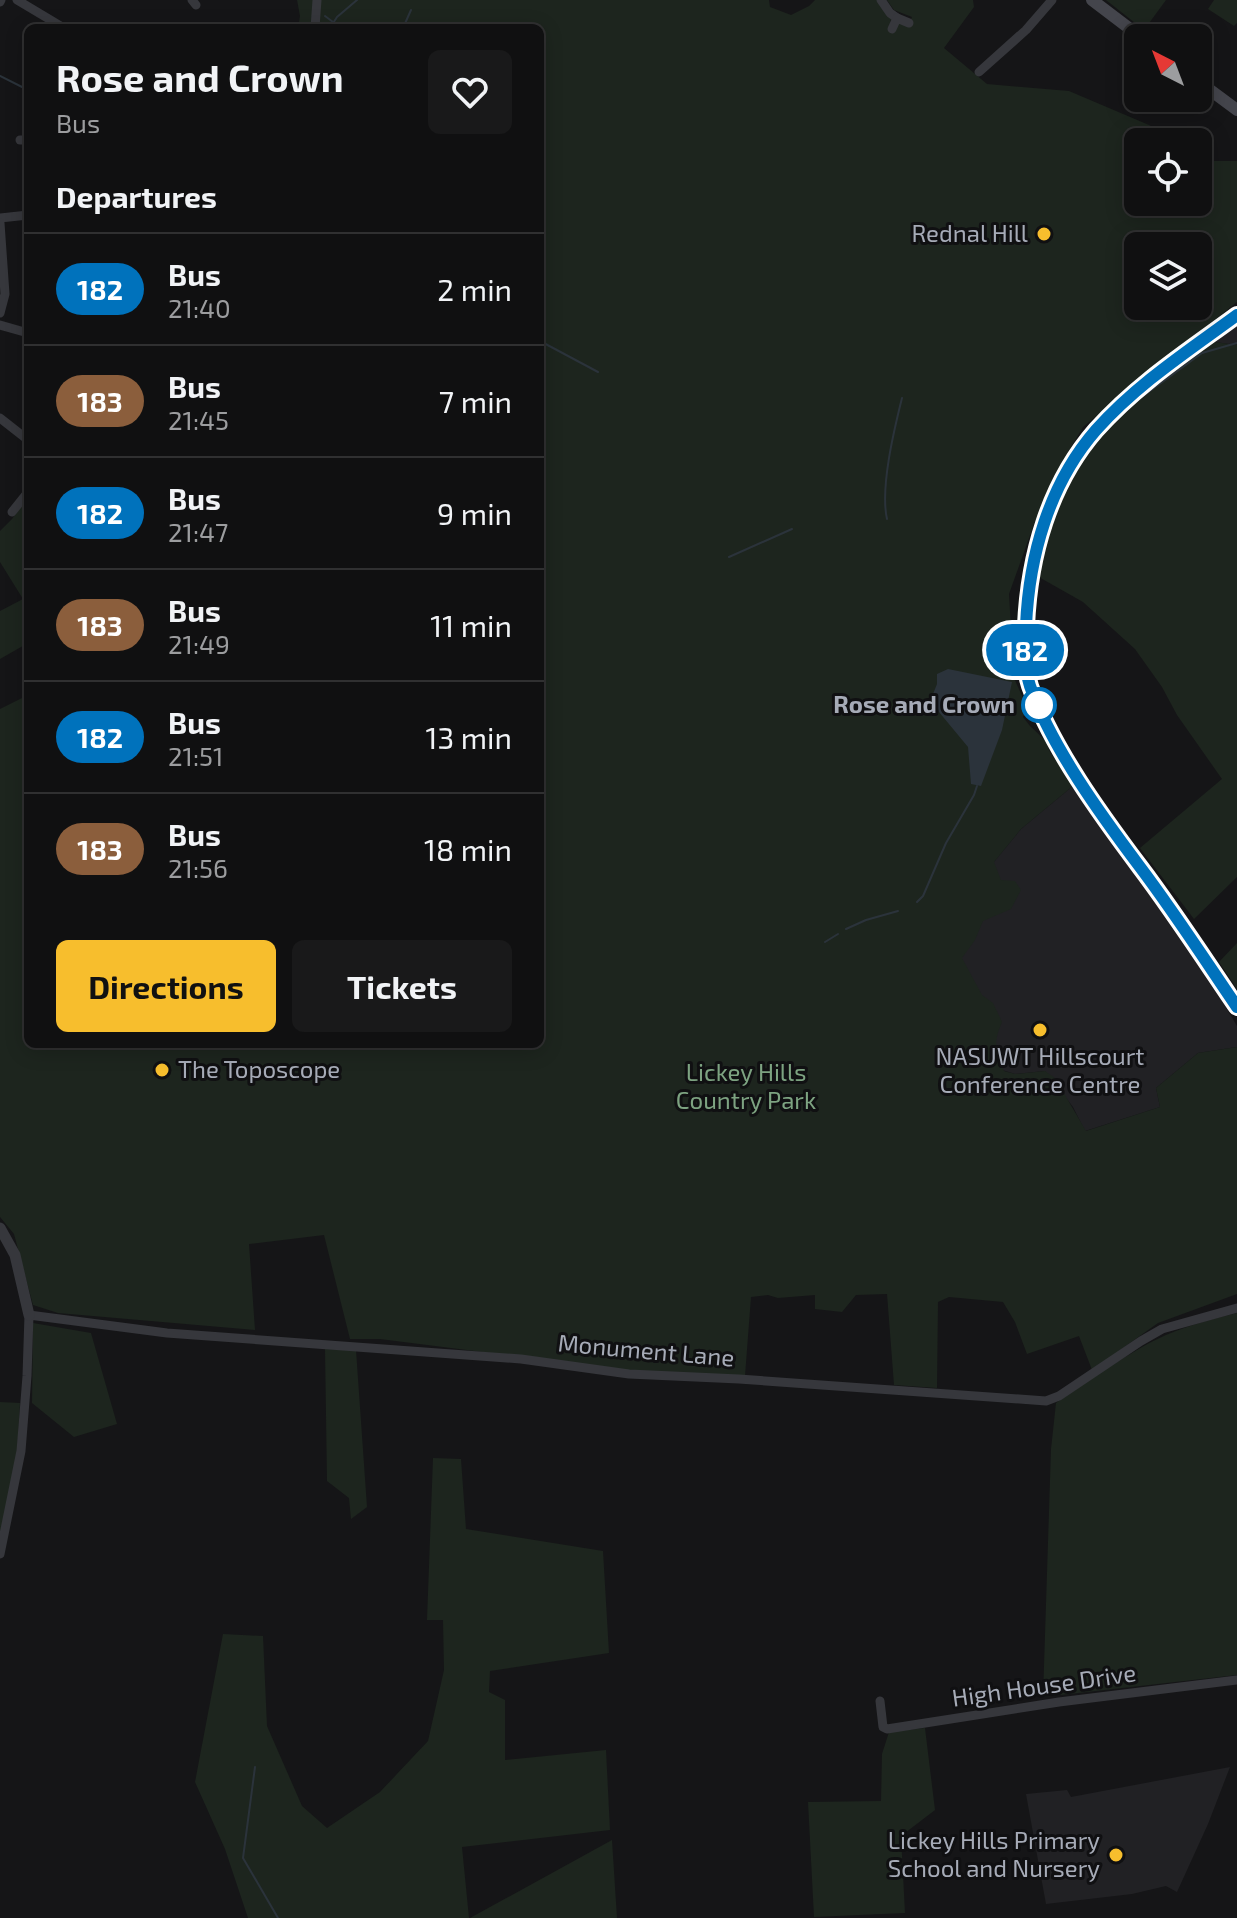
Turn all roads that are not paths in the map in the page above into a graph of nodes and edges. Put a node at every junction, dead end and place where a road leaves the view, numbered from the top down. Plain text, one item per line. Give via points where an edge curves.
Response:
1 (17, 0) edge
2 (317, 0) edge
3 (881, 0) edge
4 (1052, 0) edge
5 (1092, 0) edge
6 (28, 3) edge
7 (897, 18) junction
8 (909, 23) dead end
9 (58, 24) edge
10 (315, 24) edge
11 (1124, 24) edge
12 (892, 29) dead end
13 (979, 72) dead end
14 (1212, 91) edge
15 (1237, 110) edge
16 (24, 216) edge
17 (0, 220) edge
18 (0, 313) edge
19 (1237, 315) edge
20 (0, 325) edge
21 (24, 332) edge
22 (0, 418) edge
23 (24, 437) edge
24 (24, 497) edge
25 (12, 512) dead end
26 (1237, 1007) edge
27 (0, 1228) edge
28 (1237, 1308) edge
29 (29, 1315) junction
30 (0, 1554) edge
31 (1237, 1680) edge
32 (880, 1701) dead end

1 - 6 street
2 - 10 street
3 - 7 street
4 - 13 street
5 - 11 main road
6 - 9 street
7 - 8 street
7 - 12 street
14 - 15 main road
16 - 17 street
17 - 18 street via 5,294
19 - 26 main road via 1116,410 1068,470 1053,498 1031,567 1025,644 1029,684 1065,759
20 - 21 street
22 - 23 street
24 - 25 street
27 - 29 street via 15,1255
28 - 29 street, Monument Lane via 1162,1329 1046,1401 629,1374 521,1359 167,1333
29 - 30 street via 21,1451
31 - 32 street, High House Drive via 887,1729

